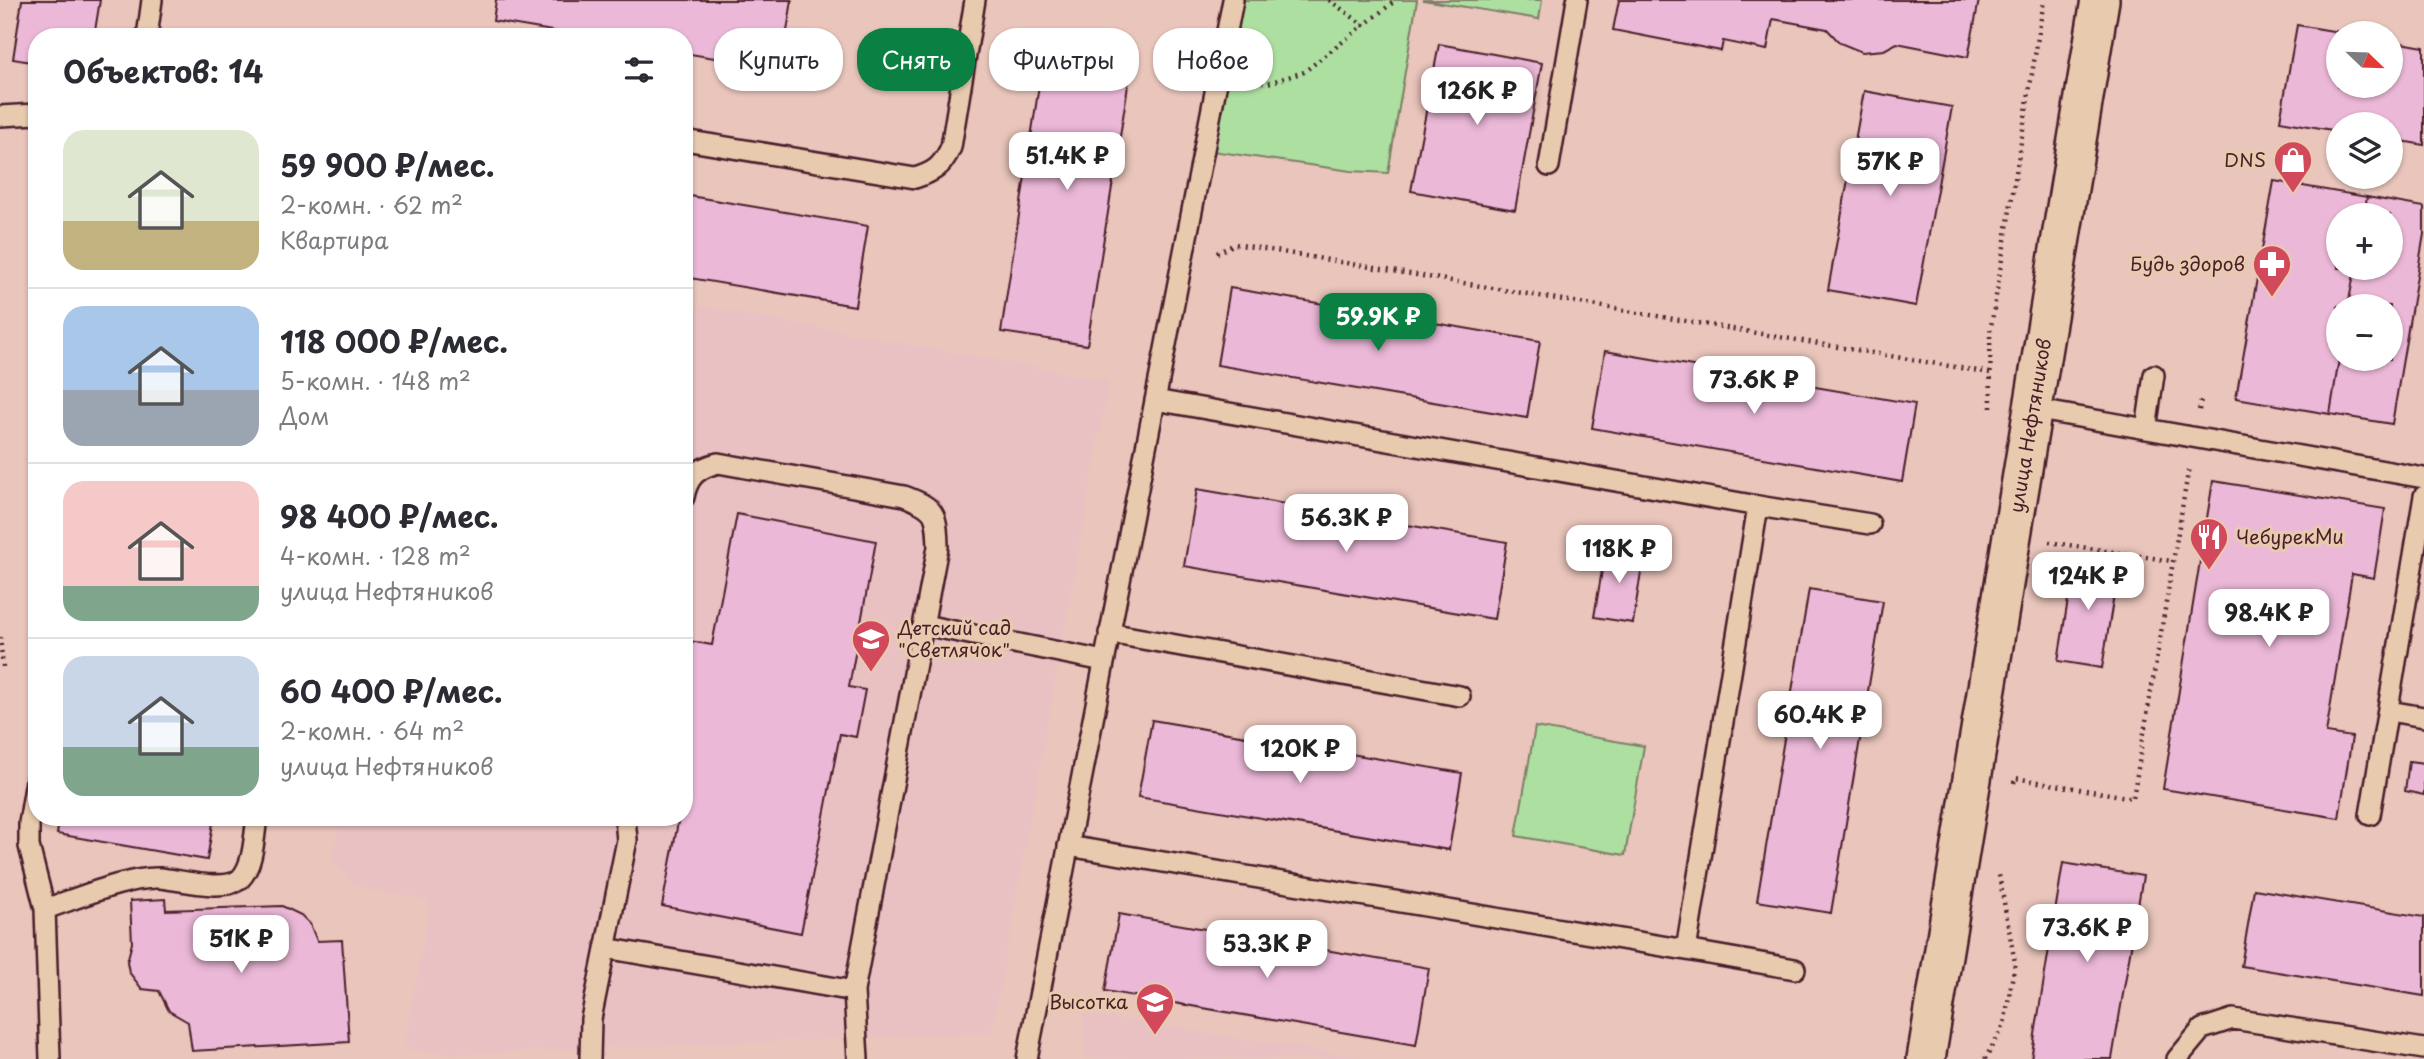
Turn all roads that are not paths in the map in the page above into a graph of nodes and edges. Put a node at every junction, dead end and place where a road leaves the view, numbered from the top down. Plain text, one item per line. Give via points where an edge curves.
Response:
1 (152, 0) edge
2 (975, 0) edge
3 (1233, 0) edge
4 (1577, 0) edge
5 (2100, 0) edge
6 (148, 28) edge
7 (28, 114) edge
8 (0, 116) edge
9 (693, 141) edge
10 (1549, 166) dead end
11 (2154, 375) dead end
12 (1155, 400) junction
13 (2034, 409) junction
14 (2146, 429) junction
15 (693, 474) edge
16 (2424, 478) edge
17 (2424, 496) edge
18 (1758, 506) junction
19 (1870, 524) dead end
20 (924, 625) junction
21 (1110, 633) junction
22 (1104, 661) junction
23 (1460, 696) dead end
24 (2389, 711) junction
25 (2424, 717) edge
26 (2370, 815) dead end
27 (29, 826) edge
28 (255, 826) edge
29 (625, 826) edge
30 (1068, 846) junction
31 (45, 909) junction
32 (605, 948) junction
33 (1686, 950) junction
34 (1795, 969) dead end
35 (854, 991) junction
36 (2424, 1049) edge
37 (2374, 1050) edge
38 (50, 1059) edge
39 (590, 1059) edge
40 (858, 1059) edge
41 (1027, 1059) edge
42 (1926, 1059) edge
43 (2177, 1059) edge

1 - 6 lane
2 - 9 lane via 951,147 935,171 915,178
3 - 12 lane
4 - 10 lane
5 - 13 street, улица Нефтяников
7 - 8 lane
11 - 14 lane
12 - 18 lane
12 - 21 lane
13 - 14 lane
13 - 42 street, улица Нефтяников
14 - 16 lane
15 - 20 lane via 702,466 718,463 927,504 937,521 938,547
17 - 24 lane
18 - 19 lane
18 - 33 lane
20 - 22 lane
20 - 35 lane
21 - 22 lane
21 - 23 lane
22 - 30 lane
24 - 25 lane
24 - 26 lane
27 - 31 lane via 29,846
28 - 31 lane via 248,869 238,881 224,885 156,878 134,881
29 - 32 lane
30 - 33 lane
30 - 41 lane
31 - 38 lane
32 - 35 lane
32 - 39 lane via 591,1019
33 - 34 lane
35 - 40 lane
36 - 37 lane
37 - 43 lane via 2234,1020 2202,1029

